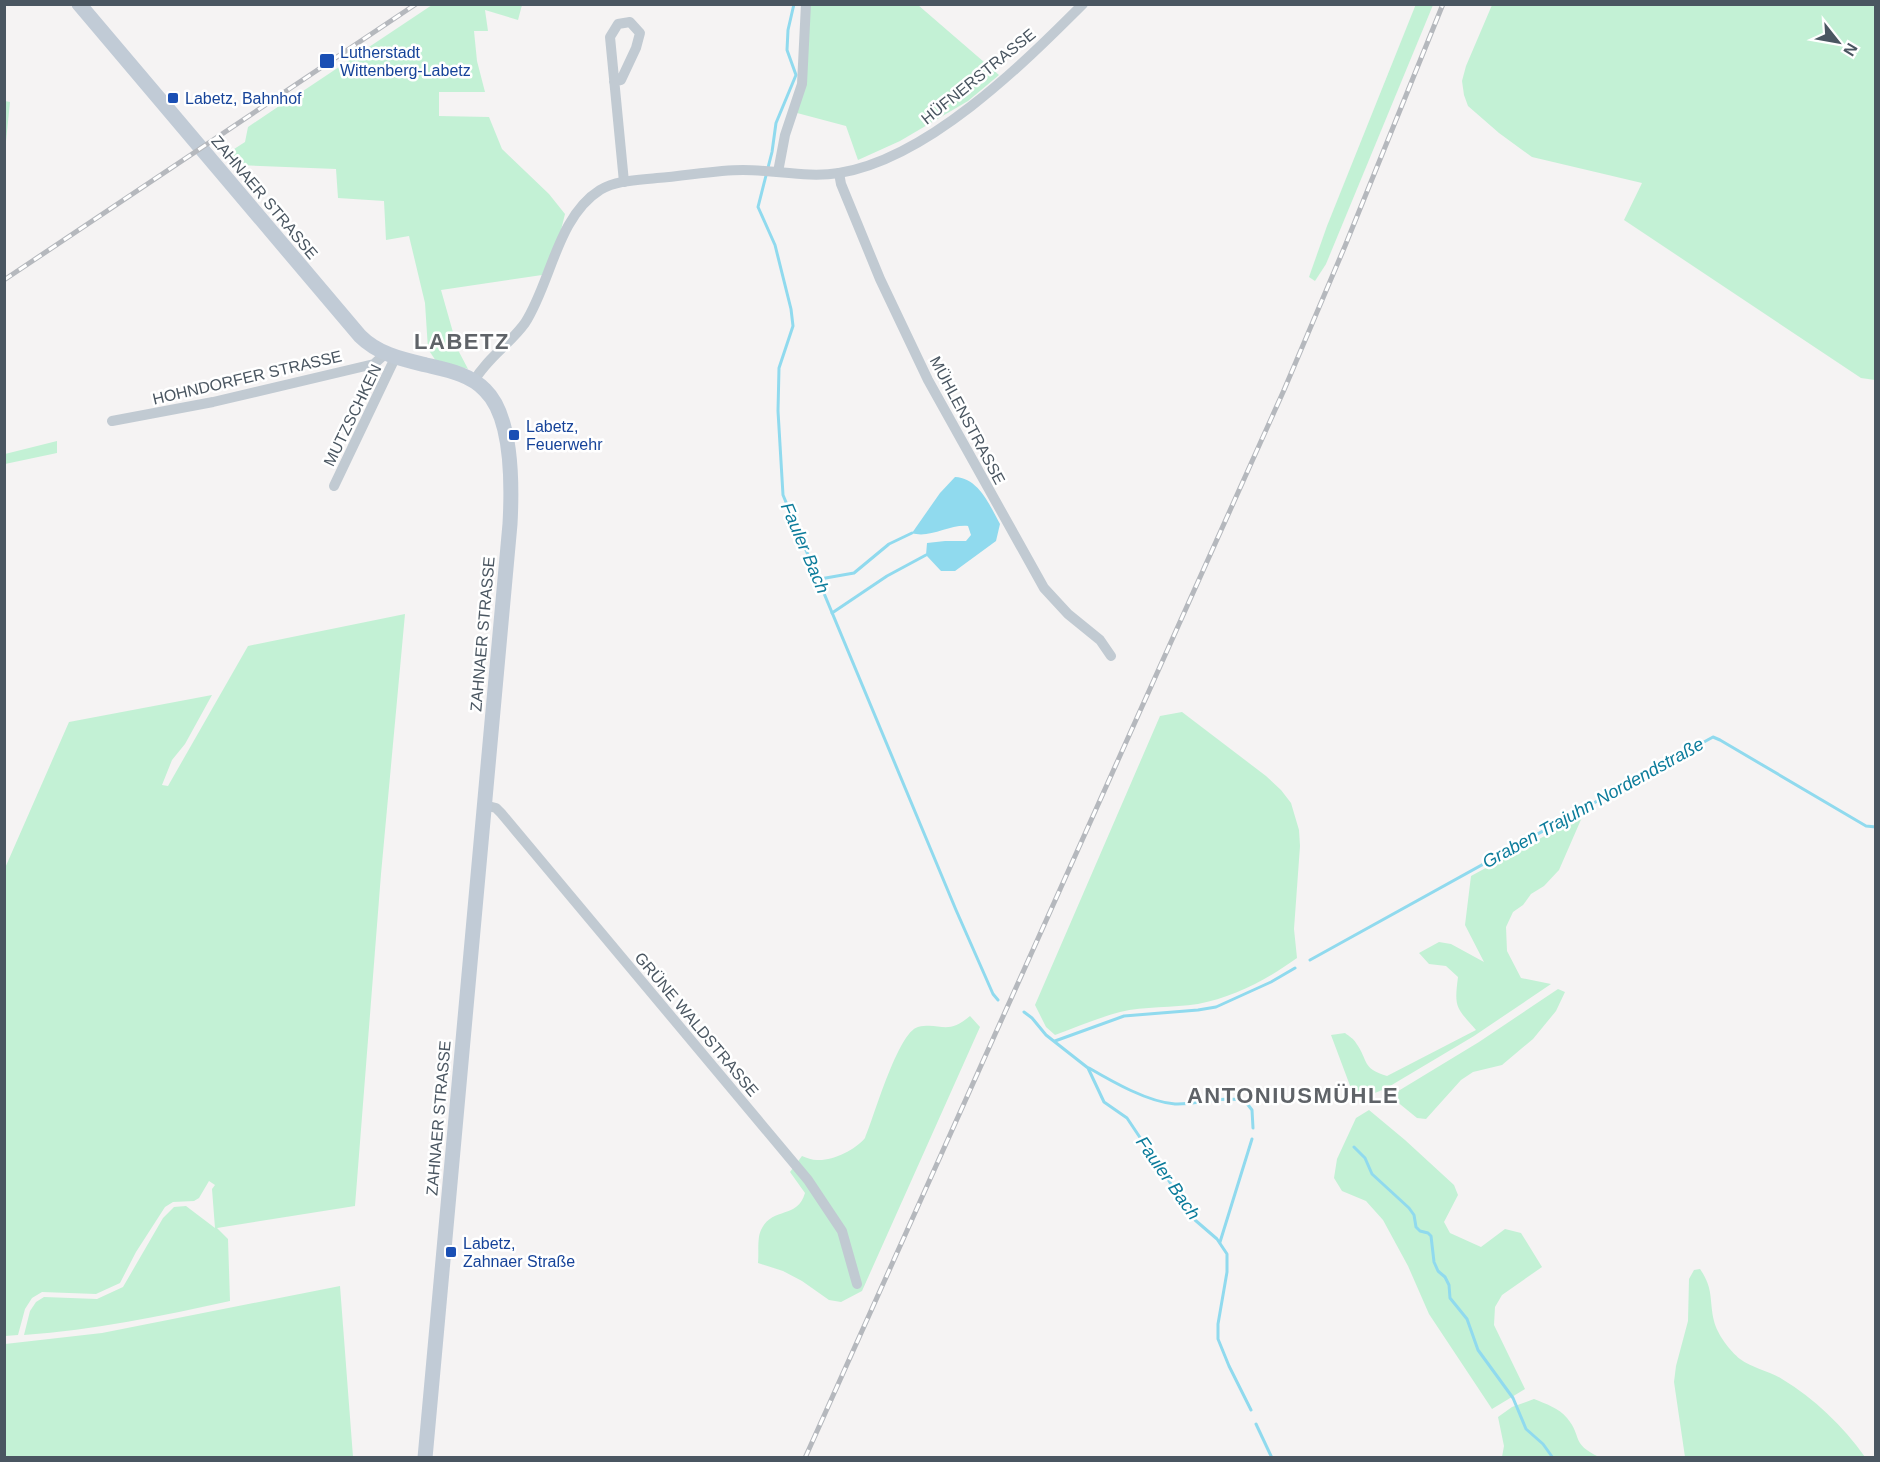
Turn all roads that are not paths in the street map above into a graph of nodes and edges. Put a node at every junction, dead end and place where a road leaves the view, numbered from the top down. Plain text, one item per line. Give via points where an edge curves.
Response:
1 (80, 4) edge
2 (806, 4) edge
3 (1083, 4) edge
4 (614, 82) junction
5 (776, 172) junction
6 (838, 173) junction
7 (624, 182) junction
8 (390, 356) junction
9 (474, 381) junction
10 (112, 421) dead end
11 (334, 486) dead end
12 (1111, 656) dead end
13 (484, 805) junction
14 (857, 1284) dead end
15 (425, 1458) edge

1 - 8 main road, ZAHNAER STRASSE via 360,336
2 - 5 street via 802,84
3 - 6 street, HÜFNERSTRASSE via 1019,66 921,141 862,168
4 - 4 street via 610,37 618,24 630,22 640,33 621,80
4 - 7 street
5 - 6 street, HÜFNERSTRASSE
5 - 7 street, HÜFNERSTRASSE via 720,172
6 - 12 street, MÜHLENSTRASSE via 880,279 928,380 988,491 1044,588 1100,640
7 - 9 street, HÜFNERSTRASSE via 599,191 576,213 524,324
8 - 9 main road, ZAHNAER STRASSE via 451,371
8 - 10 street, HOHNDORFER STRASSE via 213,402
8 - 11 street, MUTZSCHKEN
9 - 13 main road, ZAHNAER STRASSE via 488,392 500,412 511,490
13 - 14 street, GRÜNE WALDSTRASSE via 501,813 808,1180 842,1231
13 - 15 main road, ZAHNAER STRASSE

